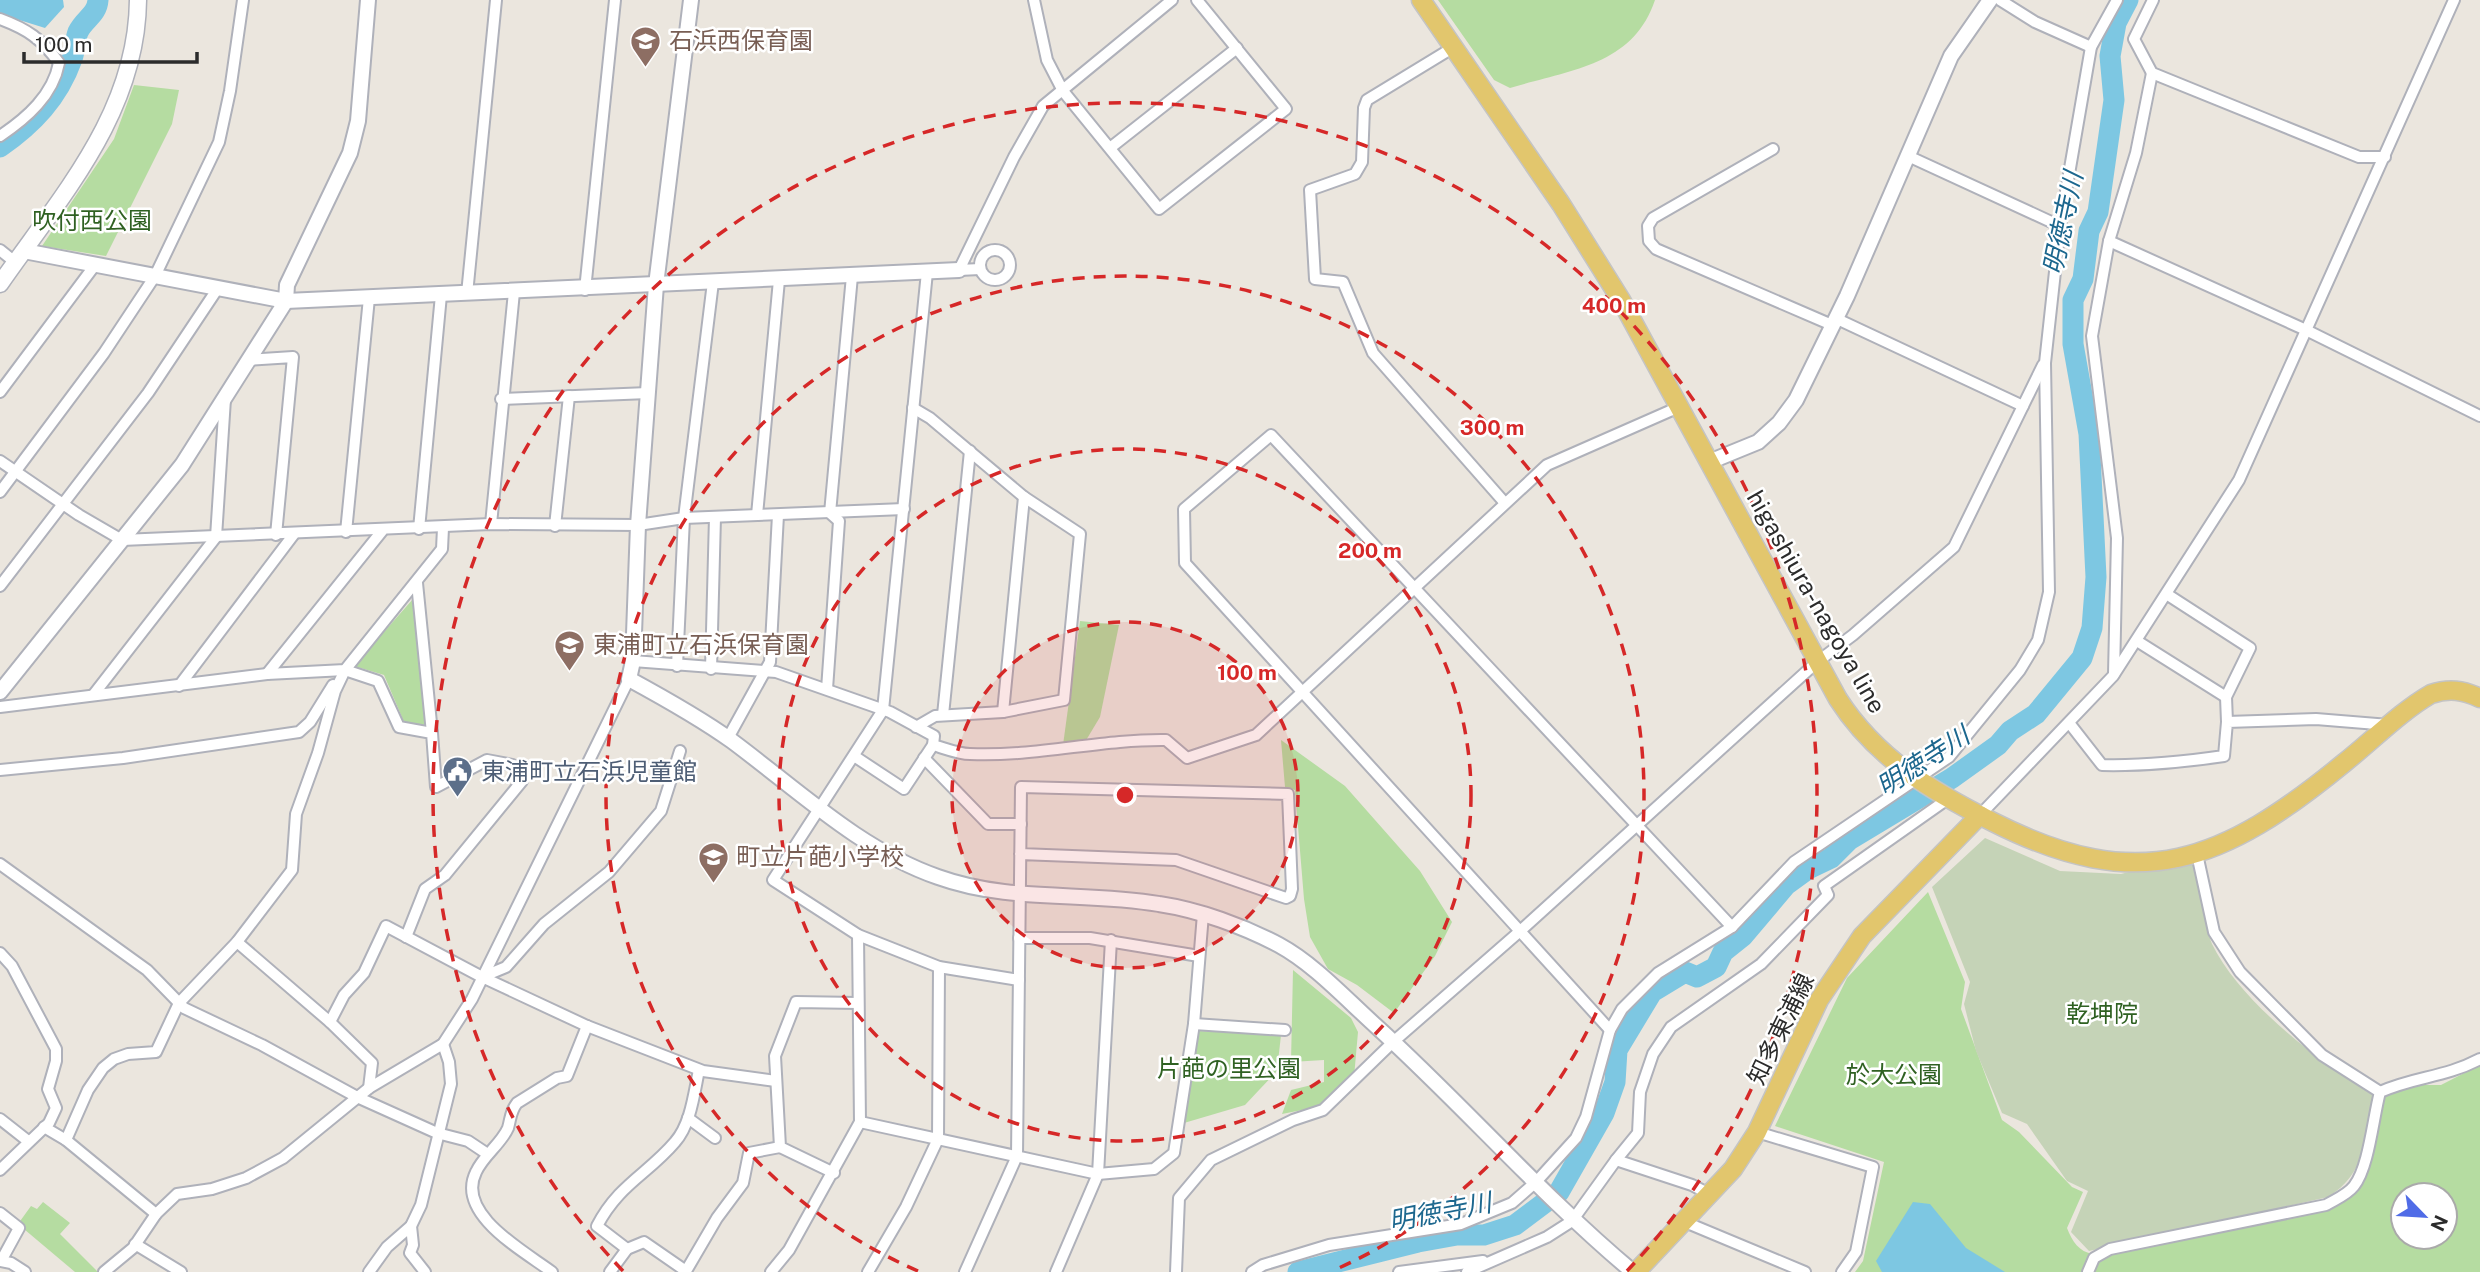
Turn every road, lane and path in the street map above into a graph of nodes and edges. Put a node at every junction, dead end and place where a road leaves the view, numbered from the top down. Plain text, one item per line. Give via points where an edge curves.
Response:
1 (138, 0) edge
2 (243, 0) edge
3 (368, 0) edge
4 (496, 0) edge
5 (615, 0) edge
6 (691, 0) edge
7 (1046, 0) edge
8 (1172, 0) edge
9 (1197, 0) edge
10 (1421, 0) edge
11 (1990, 0) edge
12 (2000, 0) edge
13 (2117, 0) edge
14 (2153, 0) edge
15 (2454, 0) edge
16 (1035, 4) edge
17 (0, 19) edge
18 (1454, 47) junction
19 (2091, 47) junction
20 (1237, 48) junction
21 (2152, 73) junction
22 (1063, 91) junction
23 (0, 135) edge
24 (1110, 148) junction
25 (1773, 149) dead end
26 (1908, 156) junction
27 (2385, 157) junction
28 (2060, 226) junction
29 (2109, 241) junction
30 (0, 250) edge
31 (20, 257) junction
32 (95, 265) junction
33 (980, 269) dead end
34 (959, 270) junction
35 (927, 272) junction
36 (155, 276) junction
37 (852, 276) junction
38 (779, 280) junction
39 (713, 282) junction
40 (0, 284) edge
41 (656, 285) junction
42 (218, 288) junction
43 (585, 290) junction
44 (514, 292) junction
45 (467, 294) junction
46 (441, 295) junction
47 (369, 298) junction
48 (286, 301) junction
49 (1833, 321) junction
50 (2306, 330) junction
51 (248, 360) junction
52 (2045, 363) junction
53 (0, 392) edge
54 (648, 393) junction
55 (225, 396) junction
56 (569, 396) junction
57 (501, 399) junction
58 (2023, 406) junction
59 (1679, 407) junction
60 (913, 408) junction
61 (2480, 416) edge
62 (970, 452) junction
63 (0, 461) edge
64 (1709, 462) junction
65 (17, 472) junction
66 (0, 492) edge
67 (1024, 497) junction
68 (1504, 502) junction
69 (65, 505) junction
70 (904, 509) junction
71 (830, 513) junction
72 (757, 515) junction
73 (778, 515) junction
74 (715, 517) junction
75 (684, 518) junction
76 (491, 524) junction
77 (638, 525) junction
78 (555, 526) junction
79 (443, 528) junction
80 (419, 529) junction
81 (382, 531) junction
82 (346, 532) junction
83 (294, 534) junction
84 (276, 535) junction
85 (216, 537) junction
86 (122, 540) junction
87 (417, 583) junction
88 (0, 586) edge
89 (1413, 590) junction
90 (2168, 595) junction
91 (2137, 641) junction
92 (634, 661) junction
93 (1817, 662) junction
94 (677, 666) junction
95 (711, 669) junction
96 (329, 670) junction
97 (345, 670) junction
98 (767, 671) junction
99 (267, 674) junction
100 (2113, 676) junction
101 (629, 679) junction
102 (179, 686) junction
103 (827, 690) junction
104 (0, 692) edge
105 (1302, 692) junction
106 (94, 694) junction
107 (2226, 697) junction
108 (2480, 698) edge
109 (320, 706) junction
110 (0, 707) edge
111 (883, 710) junction
112 (1003, 712) junction
113 (943, 715) junction
114 (2357, 721) junction
115 (2227, 722) junction
116 (2070, 724) junction
117 (2390, 725) junction
118 (916, 727) junction
119 (432, 733) junction
120 (728, 738) junction
121 (2368, 743) junction
122 (933, 745) junction
123 (680, 751) dead end
124 (854, 755) junction
125 (924, 758) junction
126 (0, 770) edge
127 (1918, 780) junction
128 (1949, 798) junction
129 (820, 807) junction
130 (1980, 815) junction
131 (1021, 824) junction
132 (1635, 824) junction
133 (1020, 854) junction
134 (2197, 854) junction
135 (0, 864) edge
136 (1021, 895) junction
137 (1203, 914) junction
138 (1732, 927) junction
139 (1519, 932) junction
140 (858, 935) junction
141 (406, 937) junction
142 (1019, 938) junction
143 (1111, 940) junction
144 (237, 942) junction
145 (0, 953) edge
146 (1199, 956) junction
147 (939, 967) junction
148 (482, 977) junction
149 (1019, 980) junction
150 (179, 1003) junction
151 (858, 1003) junction
152 (330, 1022) junction
153 (1194, 1024) junction
154 (587, 1026) junction
155 (1285, 1030) dead end
156 (1610, 1030) junction
157 (1393, 1042) junction
158 (443, 1044) junction
159 (2480, 1059) edge
160 (699, 1070) junction
161 (776, 1081) junction
162 (369, 1088) junction
163 (2381, 1092) junction
164 (357, 1097) junction
165 (688, 1118) junction
166 (0, 1119) edge
167 (860, 1122) junction
168 (44, 1127) junction
169 (1757, 1132) junction
170 (437, 1133) junction
171 (715, 1138) dead end
172 (938, 1139) junction
173 (66, 1140) junction
174 (29, 1141) junction
175 (780, 1147) junction
176 (486, 1153) junction
177 (1017, 1156) junction
178 (1616, 1160) junction
179 (0, 1170) edge
180 (834, 1173) junction
181 (1098, 1174) junction
182 (1536, 1182) junction
183 (1710, 1195) junction
184 (0, 1213) edge
185 (156, 1214) junction
186 (1572, 1221) junction
187 (1685, 1222) junction
188 (411, 1226) junction
189 (135, 1244) junction
190 (627, 1248) junction
191 (1502, 1258) junction
192 (1, 1261) edge
193 (25, 1272) edge
194 (104, 1272) edge
195 (181, 1272) edge
196 (369, 1272) edge
197 (425, 1272) edge
198 (552, 1272) edge
199 (610, 1272) edge
200 (771, 1272) edge
201 (868, 1272) edge
202 (965, 1272) edge
203 (1056, 1272) edge
204 (1176, 1272) edge
205 (1252, 1272) edge
206 (1399, 1272) edge
207 (1467, 1272) edge
208 (1635, 1272) edge
209 (1805, 1272) edge
210 (1842, 1272) edge
211 (2088, 1272) edge

1 - 31 main road via 129,63 106,129
2 - 36 street via 219,142
3 - 48 street via 358,121 350,153 287,285
4 - 45 street
5 - 43 street
6 - 41 street
7 - 16 street
8 - 22 street
9 - 20 street
10 - 18 main road, higashiura-nagoya line
11 - 26 street via 1951,56
12 - 19 street
13 - 19 street
14 - 21 street via 2134,39
15 - 27 street
16 - 22 street via 1047,60
17 - 23 street via 28,29 59,63 55,81 42,101
18 - 59 main road, higashiura-nagoya line via 1562,204
18 - 68 street via 1367,100 1362,162 1355,174 1310,190 1315,279 1343,282 1373,353
19 - 28 street
20 - 24 street
20 - 24 street via 1286,109 1170,201 1159,209
21 - 27 street via 2359,157
21 - 29 street via 2136,153
22 - 24 street
22 - 34 street via 1043,106
25 - 49 street via 1653,218 1647,234 1656,249
26 - 28 street
26 - 49 street
27 - 50 street
28 - 52 street
29 - 50 street
29 - 100 street via 2092,336 2117,538
30 - 31 street
31 - 32 street
31 - 40 main road
32 - 36 street
32 - 53 street
33 - 34 street
34 - 35 street
35 - 37 street
35 - 60 street
36 - 42 street
36 - 65 street
37 - 38 street
37 - 71 street
38 - 39 street
38 - 72 street
39 - 41 street
39 - 75 street
41 - 43 street
41 - 54 street
42 - 48 street
42 - 69 street
43 - 44 street
44 - 45 street
44 - 57 street
45 - 46 street
46 - 47 street
46 - 80 street
47 - 48 street
47 - 82 street
48 - 51 street
49 - 58 street
49 - 64 street via 1809,376 1779,423 1758,442
50 - 61 street
50 - 90 street via 2239,480
51 - 55 street
51 - 84 street via 293,357
52 - 58 street
52 - 127 street via 2049,592 2038,640 2021,670 1949,757
54 - 56 street
54 - 77 street
55 - 85 street
55 - 86 street via 181,465
56 - 57 street
56 - 78 street
57 - 76 street
58 - 93 street via 1954,547
59 - 64 main road, higashiura-nagoya line
59 - 68 street via 1547,465
60 - 62 street
60 - 70 street
62 - 67 street
62 - 113 street
63 - 65 street
64 - 93 main road, higashiura-nagoya line
65 - 66 street
65 - 69 street
67 - 112 street
67 - 112 street via 1080,534 1079,548 1064,700
68 - 89 street
69 - 86 street
69 - 88 street
70 - 71 street
70 - 111 street
71 - 73 street
71 - 103 street via 839,521
72 - 73 street
72 - 74 street
73 - 98 street
74 - 75 street
74 - 95 street
75 - 77 street
75 - 94 street
76 - 78 street
76 - 79 street
77 - 78 street
77 - 92 street
79 - 80 street
79 - 87 street via 442,549
80 - 81 street
81 - 82 street
81 - 99 street
82 - 83 street
83 - 84 street
83 - 102 street
84 - 85 street
85 - 86 street
85 - 106 street
86 - 104 street
87 - 97 street
87 - 119 street
89 - 105 street
89 - 105 street via 1271,435 1184,509 1185,563
89 - 132 street
90 - 91 street
90 - 107 street via 2250,648
91 - 100 street
91 - 107 street
92 - 94 street
92 - 101 street
93 - 127 main road, higashiura-nagoya line via 1865,737
93 - 132 street
94 - 95 street
95 - 98 street
96 - 97 street
96 - 99 street
96 - 109 street
97 - 109 street
97 - 119 street via 378,681 399,727
97 - 144 street via 296,814 292,870
98 - 103 street
98 - 120 street
99 - 102 street
100 - 116 street
101 - 120 street
101 - 148 street
102 - 106 street
103 - 111 street
105 - 122 street via 1256,735 1187,758 1166,740 968,754
105 - 139 street
106 - 110 street
107 - 115 street
108 - 117 main road, higashiura-nagoya line via 2461,690 2443,690 2422,699
109 - 126 street via 299,732 123,758
111 - 118 street
111 - 124 street
112 - 113 street
113 - 118 street
114 - 115 street
114 - 117 street
114 - 121 street via 2370,730
115 - 116 street via 2224,756 2130,766 2102,765
116 - 130 street
117 - 121 main road, higashiura-nagoya line
118 - 122 street via 933,736
119 - 141 street via 436,787 487,760 513,765 522,781 446,875 425,889
120 - 129 street
121 - 134 main road, higashiura-nagoya line via 2269,821
122 - 125 street
123 - 148 street via 662,811 610,872 544,924 506,967
124 - 125 street via 904,789
124 - 129 street
125 - 131 street via 988,824
127 - 128 main road, higashiura-nagoya line
127 - 138 street via 1794,862
128 - 130 main road, higashiura-nagoya line
128 - 178 street via 1824,886 1828,895 1761,964 1671,1027 1653,1054 1640,1092 1638,1133
129 - 136 street via 864,841 920,871 970,887
129 - 140 street via 773,880
130 - 134 main road, higashiura-nagoya line via 2036,844 2090,859 2145,862
130 - 169 main road, 知多東浦線 via 1888,908 1840,966 1819,1000
131 - 133 street
131 - 133 street via 1021,787 1288,794 1292,889 1286,898 1176,860
132 - 138 street
132 - 139 street
133 - 136 street
134 - 163 street via 2214,932 2240,972 2322,1055
135 - 150 street via 147,970
136 - 137 street via 1157,903
136 - 142 street
137 - 146 street
137 - 157 street via 1280,945
138 - 156 street via 1658,973 1622,1009
139 - 156 street
139 - 157 street
140 - 147 street
140 - 151 street
141 - 148 street
141 - 152 street via 386,926 364,972 344,995
142 - 143 street
142 - 149 street
143 - 146 street
143 - 181 street
144 - 150 street
144 - 152 street
145 - 168 street via 12,966 56,1049 48,1089 56,1108
146 - 153 street
147 - 149 street
147 - 172 street
148 - 154 street
148 - 158 street
149 - 177 street
150 - 164 street
150 - 173 street via 156,1052 114,1059 96,1076
151 - 161 street via 796,1002 775,1056
151 - 167 street
152 - 162 street via 372,1063
153 - 155 street
153 - 181 street via 1174,1153 1154,1169
154 - 160 street
154 - 176 street via 569,1074 517,1103 508,1128
156 - 182 street via 1576,1138
157 - 182 street
157 - 204 street via 1323,1110 1211,1160 1179,1198
158 - 162 street
158 - 170 street via 452,1084 446,1116
159 - 163 street via 2458,1071 2409,1079
160 - 161 street
160 - 165 street
161 - 175 street
162 - 164 street
163 - 211 street via 2362,1171 2345,1194 2326,1205 2110,1249 2094,1258
164 - 170 street
164 - 185 street via 283,1158 246,1178 177,1194
165 - 171 street
165 - 190 street via 676,1141 617,1195 597,1226
166 - 174 street
167 - 172 street
167 - 180 street
168 - 173 street
168 - 174 street
169 - 183 main road, 知多東浦線
169 - 210 street via 1872,1167 1856,1252
170 - 176 street via 468,1141
170 - 188 street via 428,1180
172 - 177 street
172 - 201 street
173 - 185 street
174 - 179 street
175 - 180 street
175 - 190 street via 749,1153 743,1183 686,1271 644,1242
176 - 198 street via 471,1183 476,1211
177 - 181 street
177 - 202 street
178 - 183 street
178 - 186 street
180 - 200 street
181 - 203 street
182 - 186 street
182 - 205 street via 1512,1203 1461,1224 1329,1245
183 - 187 main road, 知多東浦線
184 - 192 street via 19,1228
185 - 189 street
186 - 191 street
186 - 208 street
187 - 208 main road, 知多東浦線
187 - 209 street
188 - 196 street via 387,1247
188 - 197 street via 410,1253
189 - 194 street
189 - 195 street
190 - 199 street
191 - 206 street
191 - 207 street
192 - 193 street

